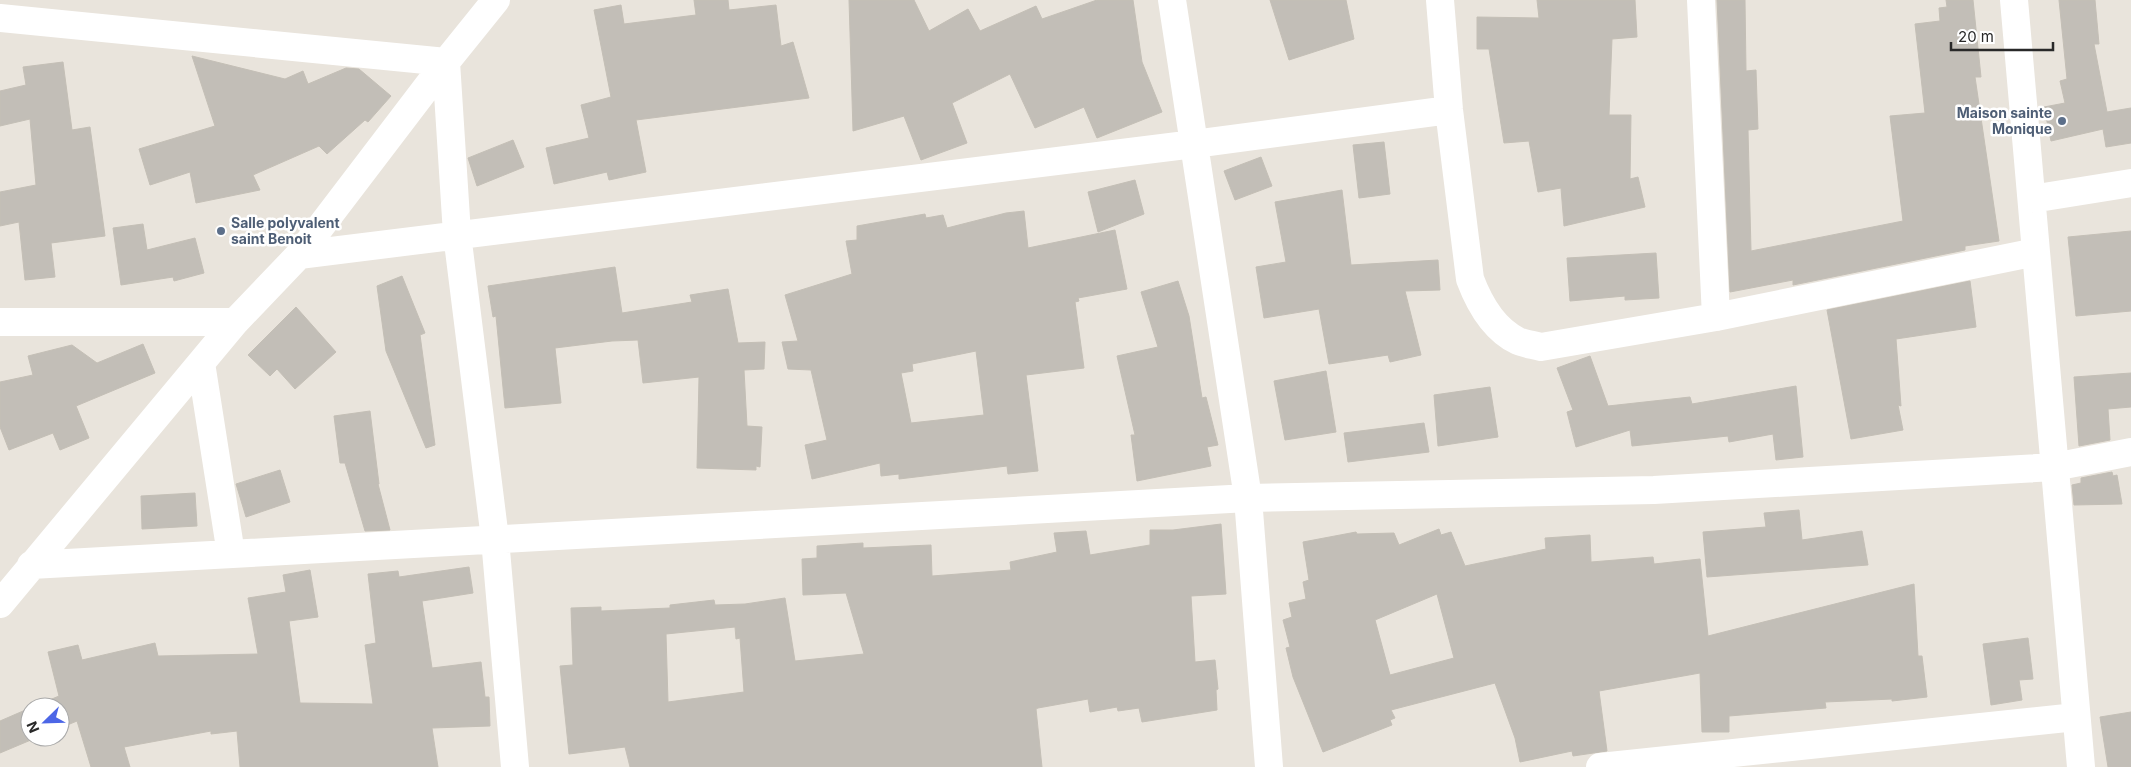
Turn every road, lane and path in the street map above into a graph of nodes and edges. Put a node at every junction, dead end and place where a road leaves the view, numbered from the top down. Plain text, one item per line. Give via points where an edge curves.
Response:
1 (496, 0) edge
2 (1172, 0) edge
3 (1440, 0) edge
4 (1701, 0) edge
5 (2014, 0) edge
6 (0, 18) edge
7 (446, 62) junction
8 (1449, 110) junction
9 (1194, 144) junction
10 (2131, 183) edge
11 (2032, 199) junction
12 (457, 234) junction
13 (2036, 252) junction
14 (299, 255) junction
15 (1716, 317) junction
16 (0, 322) edge
17 (236, 322) junction
18 (201, 362) junction
19 (2131, 452) edge
20 (2054, 467) junction
21 (1248, 498) junction
22 (495, 539) junction
23 (231, 554) junction
24 (31, 565) junction
25 (0, 604) edge
26 (2076, 717) junction
27 (515, 767) edge
28 (1269, 767) edge
29 (1600, 767) edge
30 (2081, 767) edge

1 - 7 street
2 - 9 street
3 - 8 street
4 - 15 street
5 - 11 street
6 - 7 street
7 - 12 street
7 - 14 street
8 - 9 street
8 - 15 street via 1470,279 1479,302 1496,324 1518,340 1541,346
9 - 12 street
9 - 21 street
10 - 11 street
11 - 13 street
12 - 14 street
12 - 22 street
13 - 15 street
13 - 20 street
14 - 17 street
16 - 17 street
17 - 18 street
18 - 23 street
18 - 24 street
19 - 20 street
20 - 21 street via 1654,490
20 - 26 street
21 - 22 street
21 - 28 street
22 - 23 street
22 - 27 street
23 - 24 street
24 - 25 street
26 - 29 street
26 - 30 street

